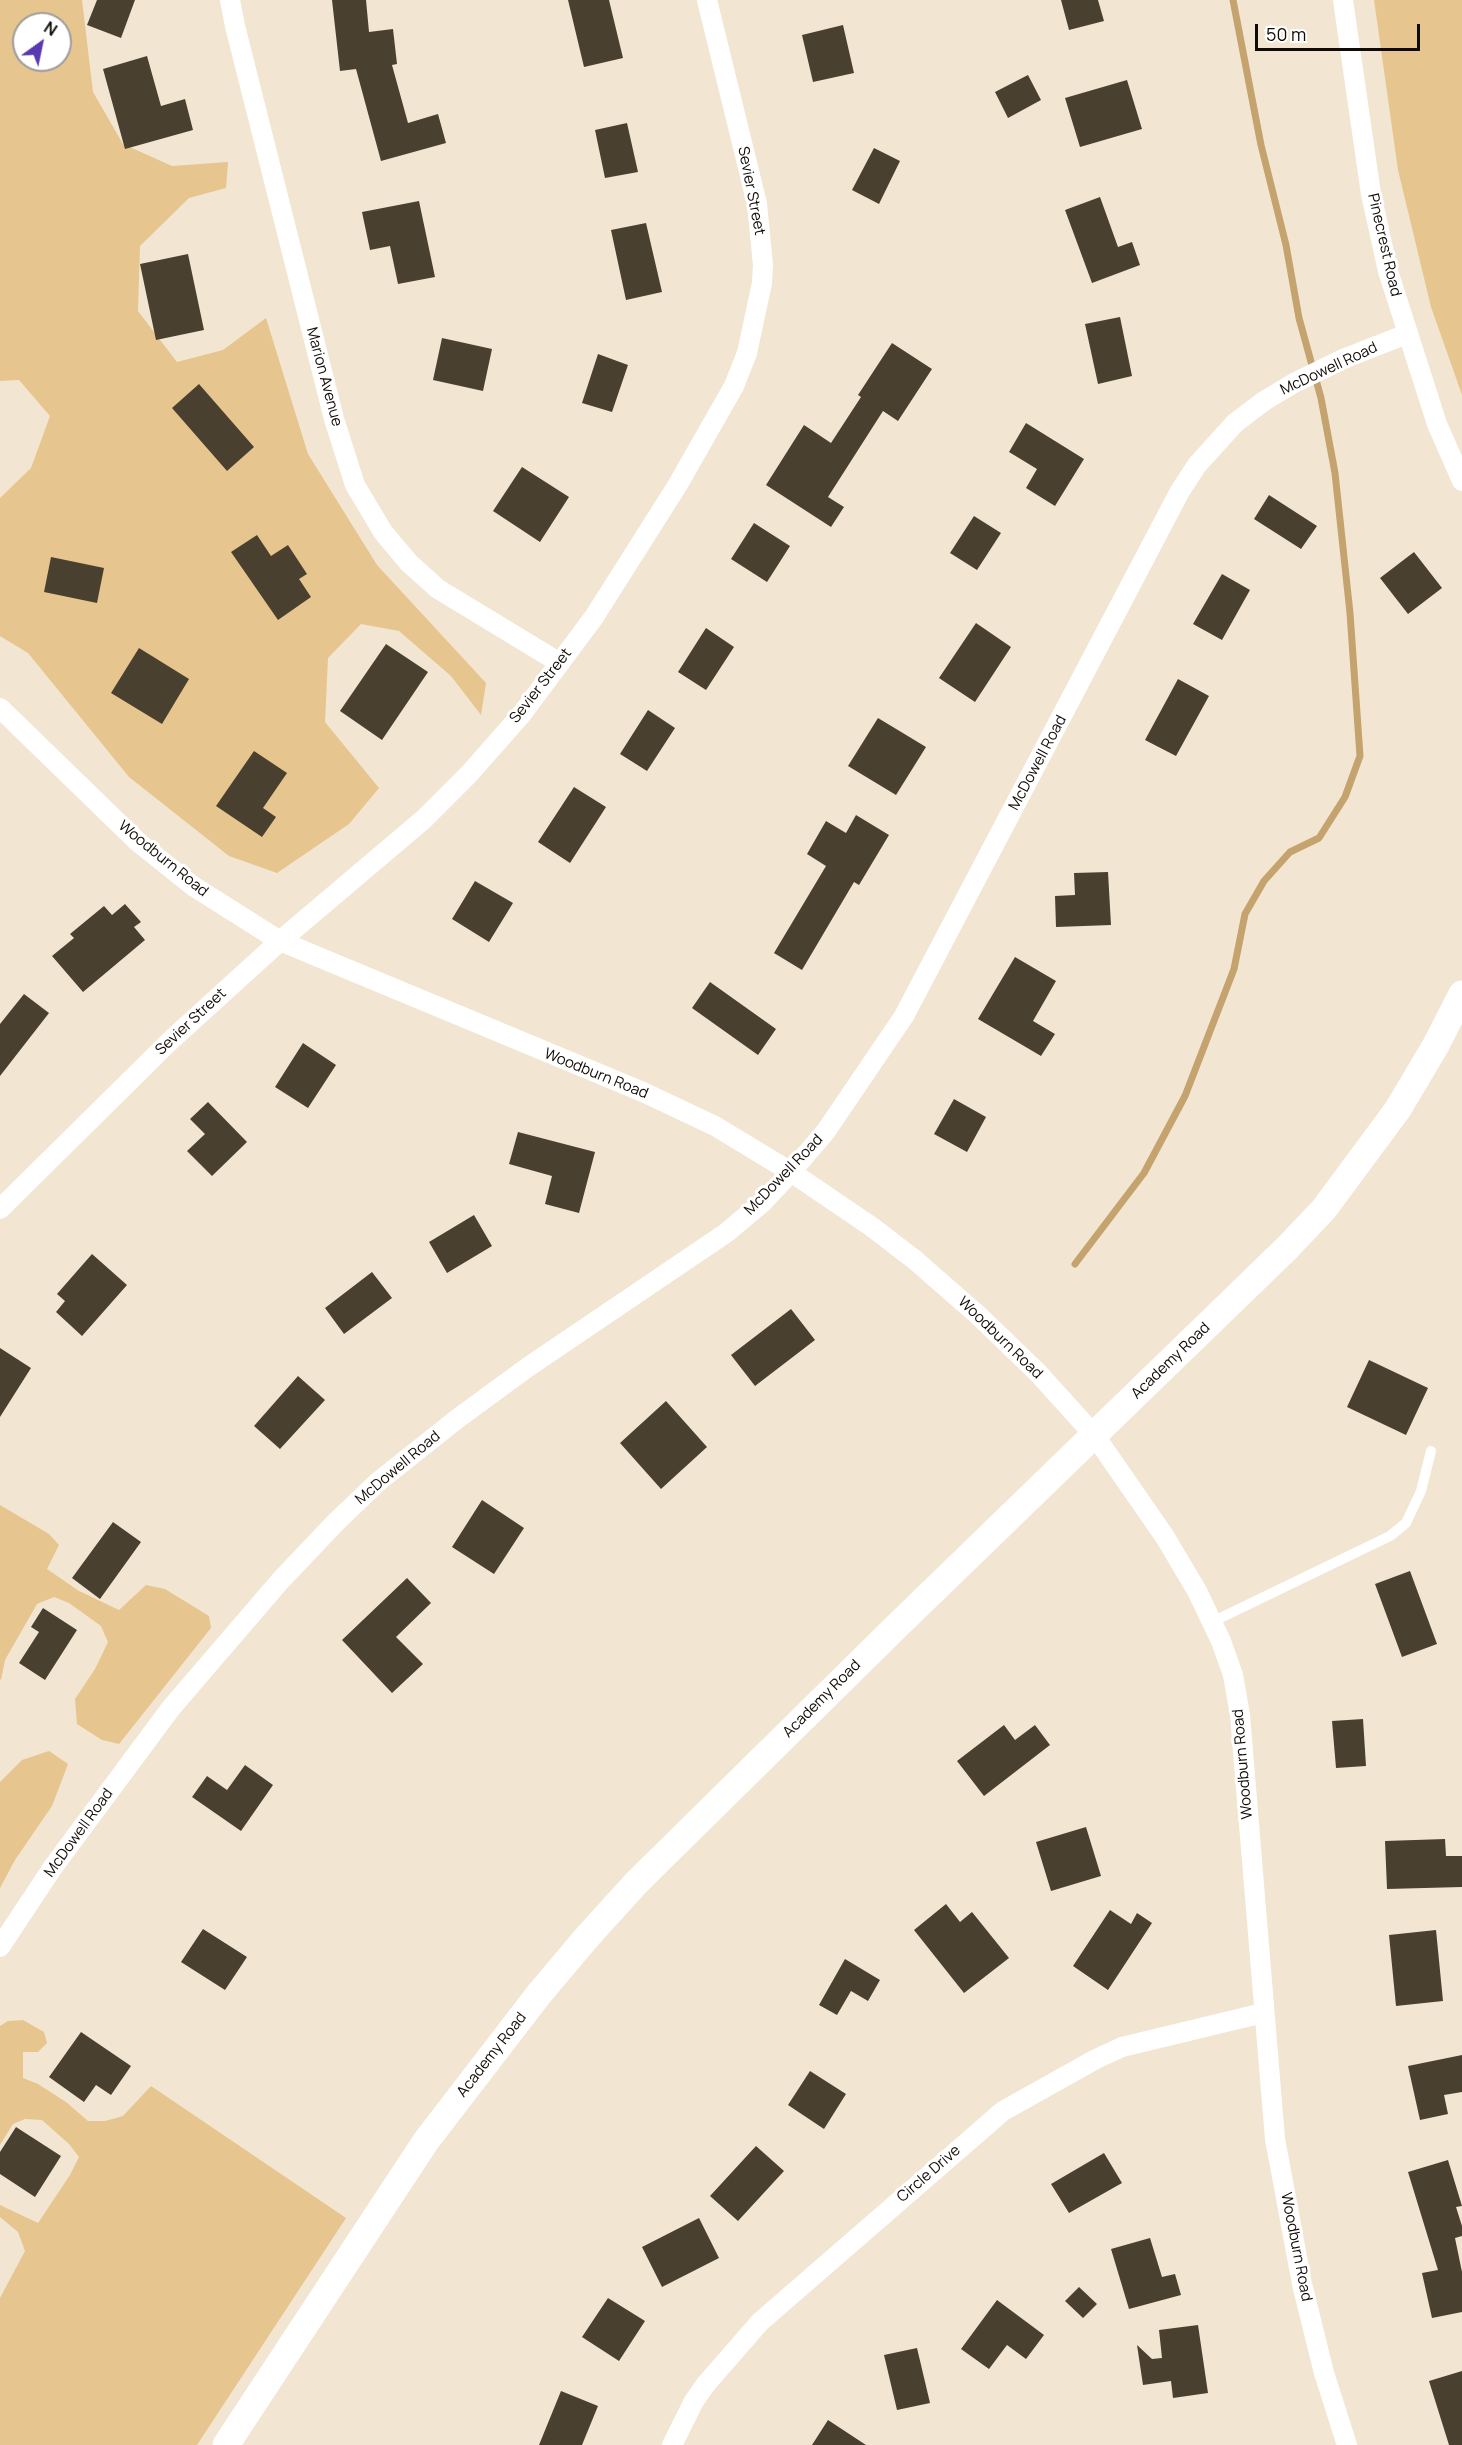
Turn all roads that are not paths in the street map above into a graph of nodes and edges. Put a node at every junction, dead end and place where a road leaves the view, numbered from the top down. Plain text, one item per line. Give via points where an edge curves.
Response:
1 (230, 0) edge
2 (707, 0) edge
3 (1343, 0) edge
4 (1407, 334) junction
5 (1462, 481) edge
6 (560, 663) junction
7 (0, 708) edge
8 (280, 940) junction
9 (1462, 994) edge
10 (790, 1172) junction
11 (0, 1209) edge
12 (1095, 1436) junction
13 (1431, 1450) dead end
14 (1212, 1622) junction
15 (0, 1947) edge
16 (1263, 2013) junction
17 (226, 2445) edge
18 (672, 2445) edge
19 (1347, 2445) edge

1 - 6 street, Marion Avenue via 331,408 356,485 383,532 438,589
2 - 6 street, Sevier Street via 757,204 763,265 756,321 734,386 713,424 594,617
3 - 4 street, Pinecrest Road via 1371,194
4 - 5 street, Pinecrest Road via 1437,424
4 - 10 street, McDowell Road via 1343,359 1264,400 1234,423 1197,465 904,1016 826,1131
6 - 8 street, Sevier Street via 521,715 424,819
7 - 8 street, Woodburn Road via 138,842 193,886
8 - 10 street, Woodburn Road via 643,1092 715,1126
8 - 11 street, Sevier Street via 170,1041
9 - 12 main road, Academy Road via 1398,1109 1324,1209
10 - 12 street, Woodburn Road via 915,1260 1038,1373
10 - 15 street, McDowell Road via 763,1202 726,1233 466,1412 379,1481 336,1522 171,1708 53,1867
12 - 14 street, Woodburn Road via 1165,1537
12 - 17 main road, Academy Road via 654,1865 588,1936 426,2140
13 - 14 lane via 1421,1491 1406,1523 1390,1536
14 - 16 street, Woodburn Road via 1233,1675 1240,1715
16 - 18 street, Circle Drive via 1122,2047 1003,2111 760,2322 706,2384
16 - 19 street, Woodburn Road via 1275,2139 1302,2284

